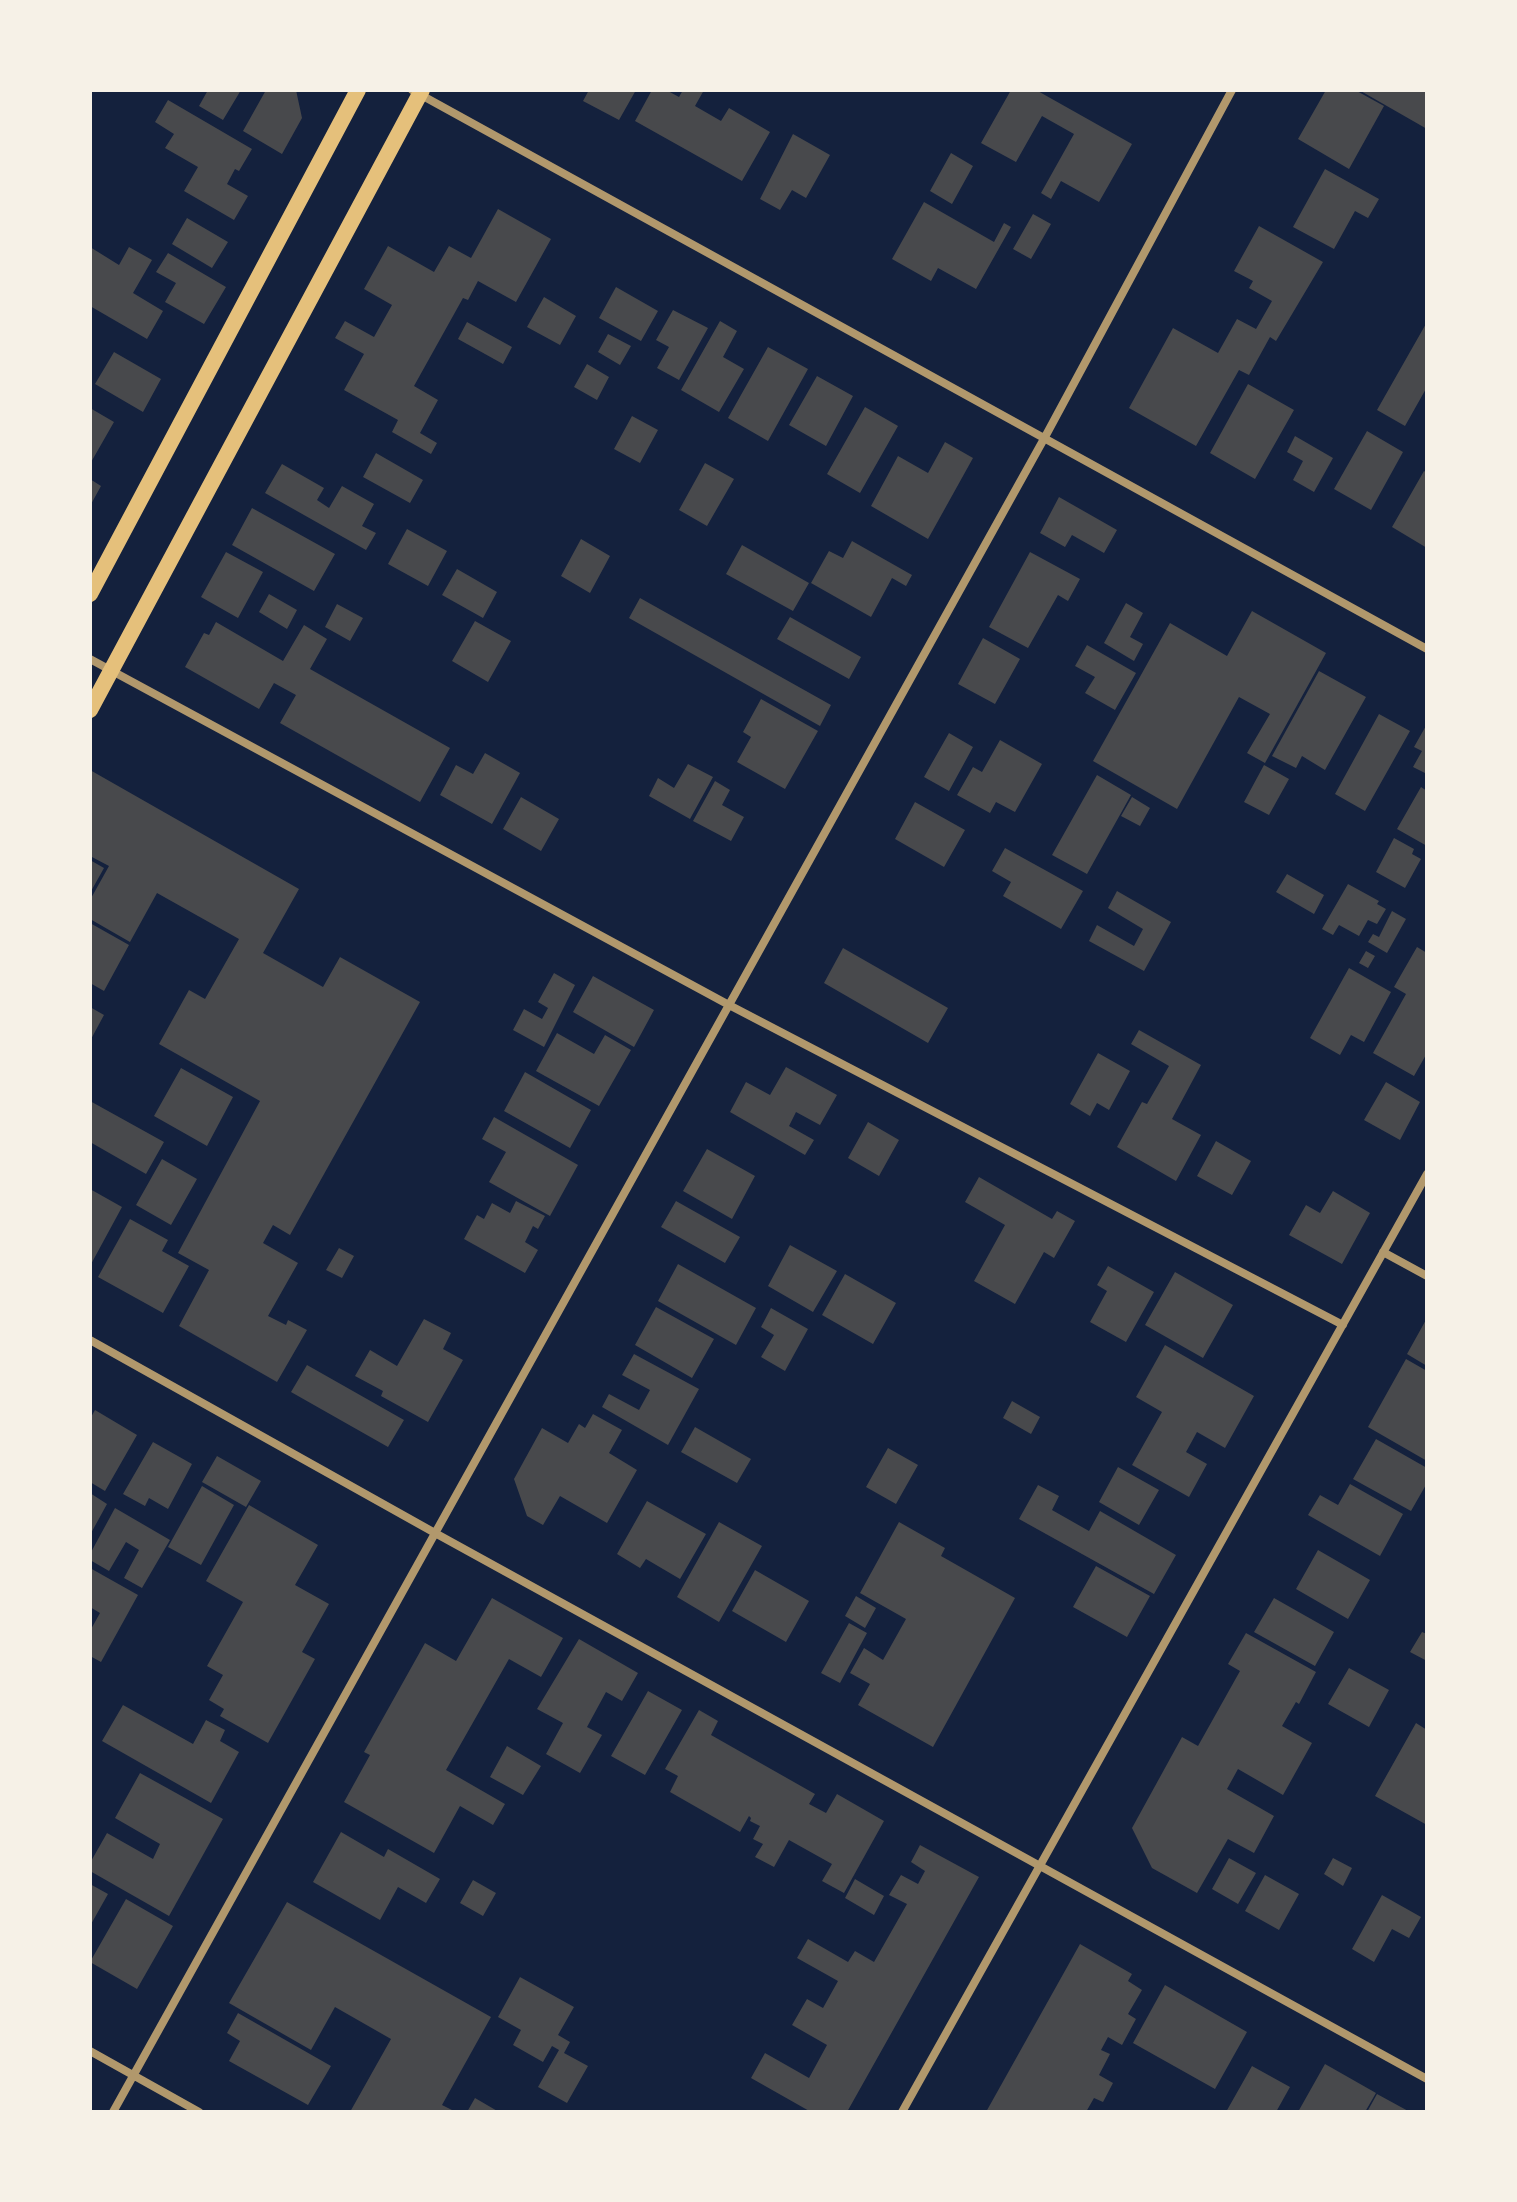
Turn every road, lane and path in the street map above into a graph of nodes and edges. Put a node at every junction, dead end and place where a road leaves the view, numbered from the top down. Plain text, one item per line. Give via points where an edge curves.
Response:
1 (358, 90) edge
2 (1232, 90) edge
3 (418, 91) edge
4 (1045, 437) junction
5 (90, 594) edge
6 (1427, 649) edge
7 (90, 659) edge
8 (111, 670) junction
9 (90, 710) edge
10 (729, 1005) junction
11 (1427, 1174) edge
12 (1383, 1252) junction
13 (1427, 1276) edge
14 (1343, 1325) junction
15 (90, 1340) edge
16 (435, 1533) junction
17 (1039, 1866) junction
18 (90, 2051) edge
19 (133, 2076) junction
20 (1427, 2079) edge
21 (113, 2112) edge
22 (199, 2112) edge
23 (902, 2112) edge

1 - 5 main road
2 - 4 street
3 - 4 street
3 - 8 main road
4 - 6 street
4 - 10 street
7 - 8 street
8 - 9 main road
8 - 10 street
10 - 14 street
10 - 16 street
11 - 12 street
12 - 13 street
12 - 14 street
14 - 17 street
15 - 16 street
16 - 17 street
16 - 19 street
17 - 20 street
17 - 23 street
18 - 19 street
19 - 21 street
19 - 22 street

